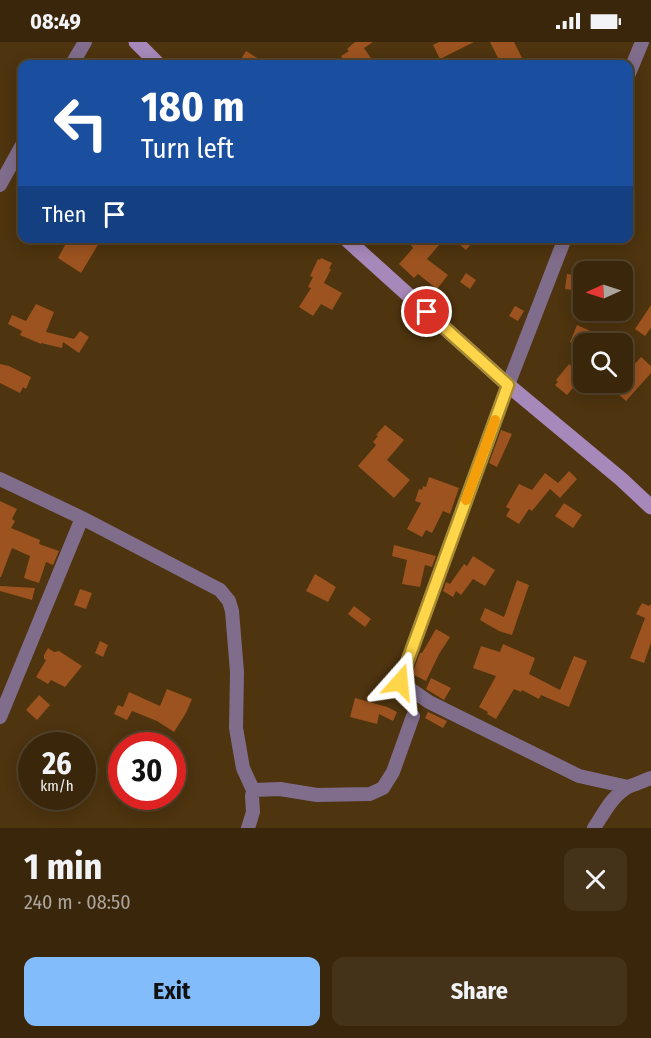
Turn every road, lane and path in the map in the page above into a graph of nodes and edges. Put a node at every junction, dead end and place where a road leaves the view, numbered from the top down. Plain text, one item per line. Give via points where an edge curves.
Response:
1 (85, 42) edge
2 (136, 42) edge
3 (642, 42) edge
4 (74, 60) edge
5 (155, 60) edge
6 (633, 64) edge
7 (18, 152) edge
8 (0, 184) edge
9 (351, 243) edge
10 (563, 243) edge
11 (508, 385) junction
12 (0, 479) edge
13 (651, 507) edge
14 (82, 518) junction
15 (413, 716) dead end
16 (0, 717) edge
17 (651, 778) edge
18 (628, 787) junction
19 (253, 790) junction
20 (248, 828) edge
21 (594, 828) edge

1 - 4 street
2 - 5 street
3 - 6 street
7 - 8 street
9 - 11 street
10 - 11 street
11 - 13 street
11 - 18 street via 400,682 429,702 579,776
12 - 14 street
14 - 16 street
14 - 19 street via 220,590 229,601 237,672 236,728 243,768
15 - 19 street via 393,772 383,788 370,794 317,795 280,789
17 - 18 street
18 - 21 street via 609,804
19 - 20 street

